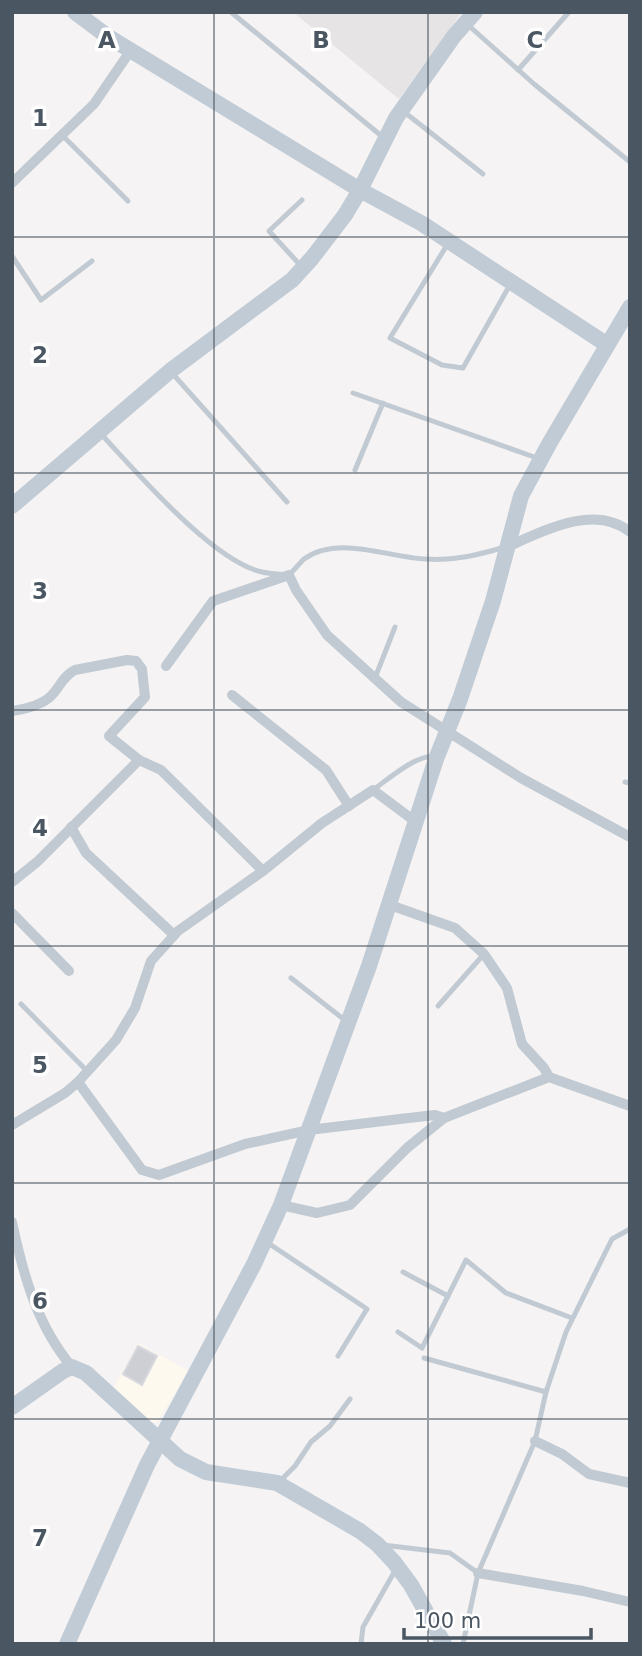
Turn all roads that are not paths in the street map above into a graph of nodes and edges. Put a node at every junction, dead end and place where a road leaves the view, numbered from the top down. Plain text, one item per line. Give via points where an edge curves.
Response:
1 (75, 12) edge
2 (569, 12) edge
3 (232, 13) edge
4 (470, 17) edge
5 (131, 50) junction
6 (518, 70) junction
7 (401, 109) junction
8 (62, 135) junction
9 (384, 138) junction
10 (630, 162) edge
11 (483, 174) dead end
12 (14, 178) edge
13 (360, 190) junction
14 (128, 201) dead end
15 (302, 201) dead end
16 (449, 242) junction
17 (12, 256) edge
18 (92, 261) dead end
19 (303, 268) junction
20 (512, 283) junction
21 (630, 307) edge
22 (606, 344) junction
23 (170, 371) junction
24 (353, 393) dead end
25 (383, 403) junction
26 (98, 431) junction
27 (540, 459) junction
28 (355, 470) dead end
29 (287, 502) dead end
30 (12, 506) edge
31 (630, 532) edge
32 (507, 547) junction
33 (289, 575) junction
34 (395, 627) dead end
35 (166, 666) dead end
36 (375, 678) junction
37 (232, 695) dead end
38 (12, 711) edge
39 (447, 732) junction
40 (436, 759) junction
41 (139, 760) junction
42 (373, 790) junction
43 (349, 806) junction
44 (416, 822) junction
45 (71, 827) junction
46 (630, 837) edge
47 (263, 872) junction
48 (12, 882) edge
49 (390, 905) junction
50 (12, 913) edge
51 (173, 935) junction
52 (484, 954) junction
53 (69, 971) dead end
54 (290, 978) dead end
55 (20, 1004) dead end
56 (438, 1006) dead end
57 (348, 1023) junction
58 (88, 1071) junction
59 (549, 1077) junction
60 (78, 1082) junction
61 (630, 1105) edge
62 (444, 1118) junction
63 (12, 1125) edge
64 (309, 1130) junction
65 (281, 1205) junction
66 (12, 1222) edge
67 (630, 1229) edge
68 (265, 1242) junction
69 (403, 1272) dead end
70 (448, 1296) junction
71 (572, 1318) junction
72 (398, 1332) dead end
73 (338, 1356) dead end
74 (424, 1358) dead end
75 (72, 1367) junction
76 (546, 1392) junction
77 (350, 1399) dead end
78 (12, 1407) edge
79 (159, 1441) junction
80 (535, 1441) junction
81 (278, 1483) junction
82 (630, 1483) edge
83 (377, 1544) junction
84 (397, 1566) junction
85 (478, 1573) junction
86 (630, 1602) edge
87 (67, 1644) edge
88 (361, 1644) edge
89 (444, 1644) edge
90 (463, 1644) edge

1 - 5 street
2 - 6 lane
3 - 9 lane
4 - 6 lane
4 - 7 street
5 - 8 street via 94,104
5 - 13 street
6 - 10 lane
7 - 9 street
7 - 11 lane
8 - 12 street
8 - 14 lane
9 - 13 street
13 - 16 street
13 - 19 street via 333,233
15 - 19 lane via 269,231
16 - 20 street
16 - 20 lane via 390,338 442,365 463,368
17 - 18 lane via 41,300
19 - 23 street
20 - 22 street
21 - 22 street
22 - 27 street
23 - 26 street
23 - 29 lane
24 - 25 lane
25 - 27 lane
25 - 28 lane
26 - 30 street
26 - 33 lane via 180,517 221,550 262,572
27 - 32 street via 519,504
31 - 32 street via 619,523 589,519 547,529
32 - 33 lane via 466,559 328,550 306,558
32 - 39 street
33 - 35 street via 213,601
33 - 36 street via 327,635
34 - 36 lane
36 - 39 street via 401,702
37 - 43 street via 326,770
38 - 41 street via 49,698 75,670 136,661 142,669 145,696 109,736
39 - 40 street
39 - 46 street
40 - 42 lane via 418,760
40 - 44 street
41 - 45 street
41 - 47 street via 161,770
42 - 43 street
42 - 44 street
43 - 47 street
44 - 49 street
45 - 48 street
45 - 51 street via 86,853
47 - 51 street
49 - 52 street via 455,928
49 - 57 street
50 - 53 street
51 - 58 street via 152,961 135,1007 116,1040
52 - 56 lane
52 - 59 street via 507,988 522,1044
54 - 57 lane
55 - 58 lane
57 - 64 street
58 - 60 street
59 - 61 street
59 - 62 street
60 - 63 street
60 - 64 street via 142,1170 159,1175 245,1144
62 - 64 street via 400,1118
62 - 65 street via 407,1147 350,1205 317,1213
64 - 65 street
65 - 68 street
66 - 75 street via 37,1311
67 - 71 lane via 612,1239
68 - 73 lane via 367,1309
68 - 79 street
69 - 70 lane
70 - 71 lane via 466,1260 506,1293
70 - 72 lane via 422,1348
71 - 76 lane
74 - 76 lane
75 - 78 street
75 - 79 street via 86,1373
76 - 80 lane
77 - 81 lane
79 - 81 street via 206,1472
79 - 87 street
80 - 82 street via 589,1474
80 - 85 lane
81 - 83 street
83 - 84 street
83 - 85 lane via 450,1553
84 - 88 lane via 363,1627
84 - 89 street
85 - 86 street
85 - 90 lane

